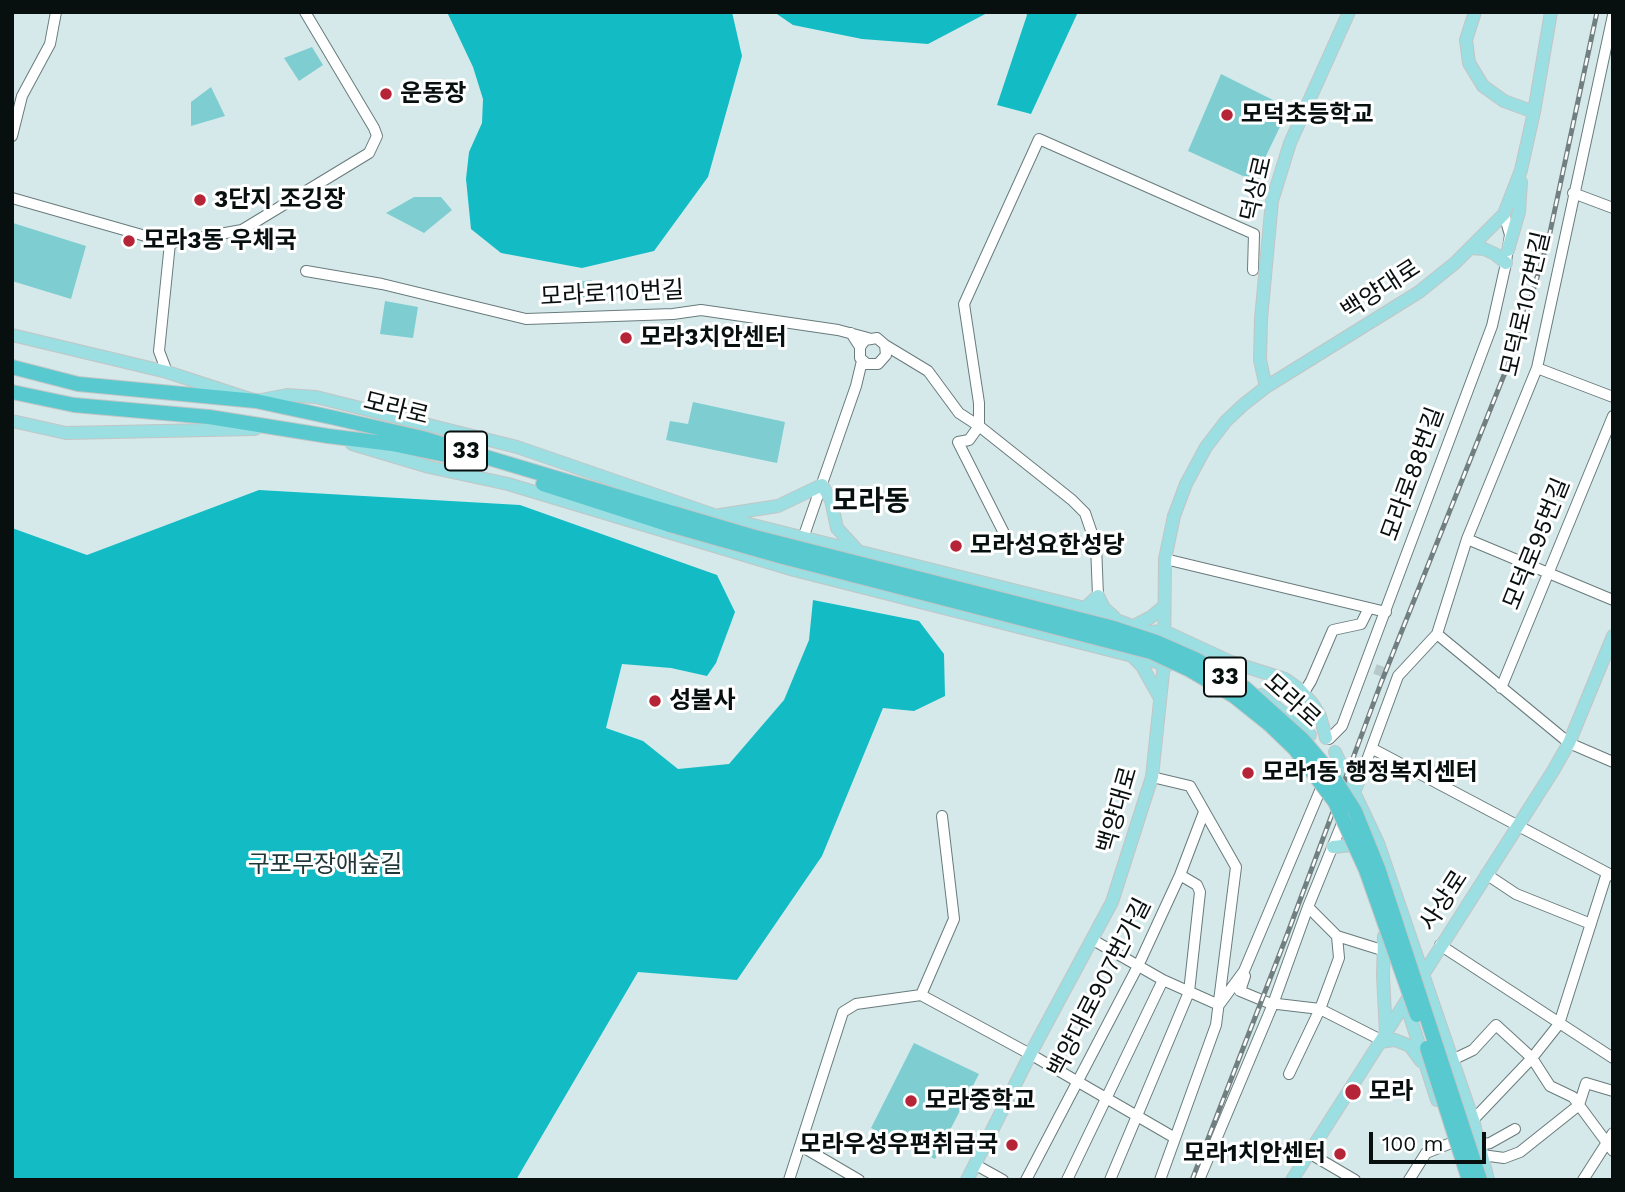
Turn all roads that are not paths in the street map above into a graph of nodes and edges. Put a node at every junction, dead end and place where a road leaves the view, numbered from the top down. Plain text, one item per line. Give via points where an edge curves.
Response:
1 (56, 12) edge
2 (305, 12) edge
3 (1349, 12) edge
4 (1475, 12) edge
5 (1551, 12) edge
6 (1613, 15) edge
7 (1534, 112) junction
8 (12, 136) edge
9 (1521, 170) junction
10 (1573, 193) junction
11 (12, 198) edge
12 (1613, 208) edge
13 (1504, 214) junction
14 (170, 243) junction
15 (1471, 248) junction
16 (1507, 256) junction
17 (1253, 270) dead end
18 (306, 271) dead end
19 (851, 333) junction
20 (12, 335) edge
21 (868, 338) junction
22 (885, 345) junction
23 (860, 347) junction
24 (159, 351) junction
25 (885, 358) junction
26 (867, 363) junction
27 (12, 367) edge
28 (139, 367) junction
29 (1538, 368) junction
30 (928, 370) junction
31 (167, 372) junction
32 (1266, 387) junction
33 (12, 392) edge
34 (1613, 397) edge
35 (256, 401) junction
36 (1613, 416) edge
37 (12, 421) edge
38 (979, 426) junction
39 (281, 428) junction
40 (328, 436) junction
41 (822, 485) junction
42 (717, 516) junction
43 (671, 519) junction
44 (803, 537) junction
45 (1467, 539) junction
46 (1009, 543) dead end
47 (858, 551) junction
48 (1165, 559) junction
49 (794, 570) junction
50 (1548, 572) junction
51 (1098, 596) junction
52 (1046, 599) junction
53 (1613, 600) edge
54 (1164, 606) junction
55 (1085, 608) junction
56 (1369, 608) junction
57 (1386, 612) junction
58 (1126, 625) junction
59 (1047, 633) junction
60 (1437, 634) junction
61 (1165, 636) junction
62 (1613, 636) edge
63 (1131, 655) junction
64 (1164, 663) junction
65 (1501, 688) junction
66 (1303, 694) junction
67 (1160, 699) junction
68 (1310, 735) junction
69 (1327, 739) junction
70 (1569, 743) junction
71 (1373, 749) junction
72 (1335, 752) junction
73 (1295, 754) junction
74 (1613, 762) edge
75 (1364, 768) junction
76 (1315, 774) junction
77 (1344, 776) junction
78 (1153, 777) junction
79 (1322, 786) junction
80 (1354, 792) junction
81 (1204, 812) junction
82 (942, 816) dead end
83 (1343, 821) junction
84 (1517, 825) junction
85 (1353, 845) junction
86 (1333, 847) junction
87 (1486, 874) junction
88 (1180, 875) junction
89 (1610, 875) edge
90 (1308, 907) junction
91 (1591, 925) junction
92 (1337, 936) junction
93 (1384, 936) junction
94 (1093, 940) junction
95 (1385, 951) junction
96 (1437, 951) junction
97 (1416, 954) junction
98 (1138, 966) junction
99 (1244, 971) junction
100 (1423, 974) junction
101 (1163, 980) junction
102 (1189, 992) junction
103 (921, 995) junction
104 (1406, 1002) junction
105 (1273, 1004) junction
106 (1219, 1005) junction
107 (1320, 1009) junction
108 (1559, 1024) junction
109 (1383, 1039) junction
110 (1030, 1054) junction
111 (1532, 1058) junction
112 (1613, 1058) edge
113 (1452, 1060) junction
114 (1426, 1068) junction
115 (1289, 1074) dead end
116 (1076, 1081) junction
117 (1613, 1091) edge
118 (1106, 1098) junction
119 (1578, 1105) junction
120 (1137, 1116) junction
121 (1473, 1120) junction
122 (1515, 1129) dead end
123 (1613, 1133) edge
124 (1175, 1138) junction
125 (1451, 1143) junction
126 (801, 1146) junction
127 (1610, 1148) edge
128 (1480, 1150) junction
129 (1309, 1153) junction
130 (976, 1165) junction
131 (789, 1180) edge
132 (859, 1180) edge
133 (967, 1180) edge
134 (1003, 1180) edge
135 (1026, 1180) edge
136 (1067, 1180) edge
137 (1110, 1180) edge
138 (1160, 1180) edge
139 (1199, 1180) edge
140 (1292, 1180) edge
141 (1355, 1180) edge
142 (1409, 1180) edge
143 (1462, 1180) edge
144 (1469, 1180) edge
145 (1480, 1180) edge
146 (1488, 1180) edge
147 (1583, 1180) edge

1 - 8 street via 50,44 22,96
2 - 14 street via 374,128 377,136 369,153 242,230
3 - 32 main road, 덕상로 via 1290,143 1272,201 1260,346
4 - 7 main road via 1466,40 1469,63 1483,86 1504,101
5 - 7 main road, 백양대로
6 - 10 street, 모덕로107번길
7 - 9 main road, 백양대로
9 - 13 main road, 백양대로
9 - 16 main road via 1520,212
10 - 12 street
10 - 29 street, 모덕로107번길
11 - 14 street
13 - 15 main road, 백양대로
13 - 16 street, 모라로88번길 via 1510,235
14 - 24 street
15 - 16 main road
15 - 32 main road, 백양대로 via 1419,292
16 - 57 street, 모라로88번길 via 1492,326
17 - 38 street, 덕상로 via 1254,234 1039,139 964,304
18 - 19 street, 모라로110번길 via 526,319 701,310
19 - 21 street, 모라로110번길
19 - 23 street
20 - 28 main road
21 - 22 street, 모라로110번길
21 - 23 street
22 - 25 street
22 - 30 street, 모라로110번길
23 - 26 street via 859,354
24 - 28 street
24 - 31 street
25 - 26 street via 881,363
25 - 30 street
26 - 41 street
27 - 35 highway, 모라로 / 33 via 78,384
28 - 31 main road
29 - 34 street
29 - 45 street, 모덕로107번길
30 - 38 street, 모라로110번길 via 959,413
31 - 35 main road
32 - 48 main road, 백양대로 via 1226,421 1206,447 1174,516
33 - 39 highway, 모라로 / 33 via 74,405
35 - 42 main road, 모라로 via 287,395 363,408 517,447
35 - 43 highway, 모라로 / 33 via 422,438
36 - 50 street, 모덕로95번길
37 - 39 main road via 66,433
38 - 46 street via 969,440 958,442
38 - 51 street, 모라로110번길 via 1084,513 1096,545
39 - 40 highway, 모라로 / 33
40 - 43 highway, 모라로 / 33 via 464,459
40 - 49 main road, 모라로 via 429,467 508,484
41 - 42 main road via 778,506
41 - 44 street
41 - 47 main road via 838,528
42 - 44 main road, 모라로
43 - 144 highway, 모라로 / 33, bridge via 783,557 1151,652 1234,696 1269,724 1295,749 1348,826 1409,992
43 - 145 highway, 모라로 / 33, bridge via 1110,627 1197,660 1245,688 1303,740 1355,811
44 - 47 main road, 모라로
44 - 49 street
45 - 50 street
45 - 60 street, 모덕로107번길
47 - 52 main road, 모라로
48 - 54 main road, 백양대로
48 - 56 street
49 - 59 main road, 모라로
50 - 53 street
50 - 65 street, 모덕로95번길
51 - 55 main road
51 - 58 main road via 1104,608
52 - 55 main road, 모라로
52 - 59 main road via 1035,612
54 - 58 main road via 1151,617
54 - 61 main road, 백양대로
55 - 58 main road, 모라로
56 - 57 street
56 - 66 street via 1362,624 1333,630
57 - 69 street, 모라로88번길 via 1371,666 1342,726
58 - 61 main road, 모라로
59 - 63 main road, 모라로
60 - 65 street
60 - 71 street via 1393,675
61 - 64 main road, 백양대로
61 - 66 main road, 모라로 via 1285,679
61 - 68 main road, 모라로 via 1230,671
62 - 70 main road, 사상로
63 - 64 main road, 모라로
63 - 67 main road
64 - 67 main road, 백양대로
64 - 73 main road, 모라로 via 1242,705 1279,734
65 - 70 street
66 - 69 main road, 모라로 via 1320,716
67 - 78 main road, 백양대로
68 - 69 main road
68 - 73 main road via 1300,742
69 - 72 main road
70 - 74 street
70 - 84 main road, 사상로
71 - 75 street
71 - 84 street
72 - 76 main road via 1329,768
72 - 77 main road, 모라로
73 - 76 main road via 1300,767
75 - 77 main road
75 - 80 main road
76 - 79 main road
77 - 80 main road, 모라로
78 - 81 street via 1190,786
78 - 94 main road, 백양대로 via 1112,902
79 - 83 main road
79 - 99 street
80 - 97 main road, 모라로 via 1378,843
81 - 88 street, 백양대로907번가길
81 - 106 street via 1236,867
82 - 103 street via 954,919
83 - 85 main road
83 - 86 street
84 - 87 main road, 사상로
84 - 89 street
85 - 86 main road
85 - 93 main road
86 - 90 street
87 - 91 street via 1516,894
87 - 96 main road, 사상로
88 - 98 street, 백양대로907번가길
88 - 102 street via 1200,892
89 - 91 street
90 - 92 street
90 - 105 street
91 - 108 street
92 - 95 street
92 - 107 street via 1339,958
93 - 95 main road
93 - 104 main road
94 - 98 street
94 - 110 main road, 백양대로
95 - 109 main road
96 - 97 main road
96 - 100 main road, 사상로
96 - 108 street
97 - 100 main road, 모라로
98 - 101 street
98 - 116 street, 백양대로907번가길
99 - 105 street via 1240,991
99 - 106 street
100 - 104 main road, 사상로
100 - 113 main road, 모라로
101 - 102 street
101 - 118 street
102 - 106 street
102 - 120 street
103 - 110 street
103 - 126 street via 856,1004 843,1012
104 - 109 main road, 사상로
104 - 114 main road
105 - 107 street
105 - 139 street
106 - 124 street
107 - 109 street
107 - 115 street
108 - 111 street
108 - 112 street
109 - 114 main road via 1409,1046
109 - 129 main road, 사상로
110 - 116 street
110 - 130 main road, 백양대로
111 - 113 street via 1496,1025 1473,1049
111 - 119 street via 1550,1086 1573,1097
111 - 121 street
113 - 121 main road, 모라로
114 - 125 main road
116 - 118 street
116 - 135 street, 백양대로907번가길
117 - 119 street via 1586,1083
118 - 120 street
118 - 136 street
119 - 127 street
119 - 128 street via 1520,1152 1504,1158
120 - 124 street
120 - 137 street
121 - 128 main road, 모라로
122 - 128 street
123 - 127 street
124 - 138 street
125 - 142 street via 1426,1153
125 - 143 main road
126 - 131 street
126 - 132 street
127 - 147 street
128 - 146 main road, 모라로
129 - 140 main road, 사상로
129 - 141 street
130 - 133 main road, 백양대로
130 - 134 street

